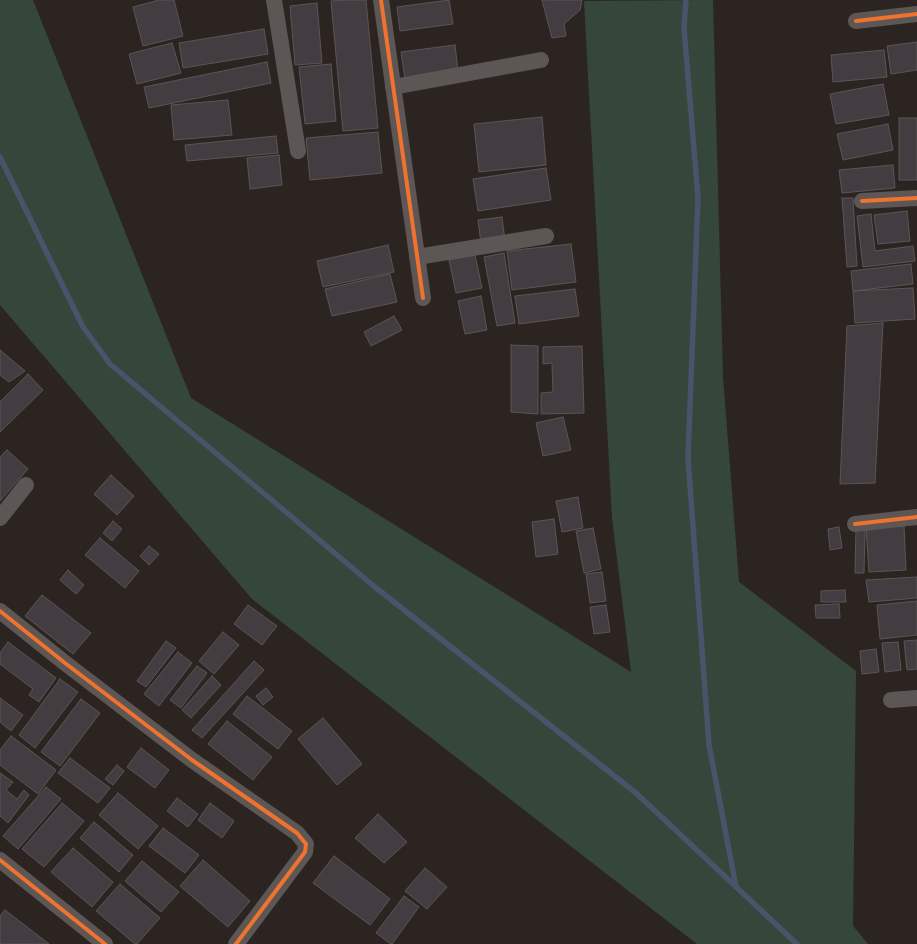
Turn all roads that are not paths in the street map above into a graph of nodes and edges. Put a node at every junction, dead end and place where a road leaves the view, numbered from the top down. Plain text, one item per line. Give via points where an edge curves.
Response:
1 (274, 0) edge
2 (381, 0) edge
3 (917, 14) edge
4 (856, 21) dead end
5 (541, 60) dead end
6 (393, 87) junction
7 (298, 150) dead end
8 (917, 198) edge
9 (862, 202) dead end
10 (546, 236) dead end
11 (417, 257) junction
12 (423, 298) dead end
13 (26, 485) dead end
14 (917, 517) edge
15 (0, 518) edge
16 (855, 524) dead end
17 (0, 611) edge
18 (917, 698) edge
19 (891, 700) dead end
20 (0, 860) edge
21 (105, 944) edge
22 (236, 944) edge

1 - 7 street
2 - 6 street
3 - 4 street
5 - 6 street
6 - 11 street
8 - 9 street
10 - 11 street
11 - 12 street
13 - 15 street
14 - 16 street
17 - 22 street via 65,664 192,760 297,833 306,844 304,852
18 - 19 street
20 - 21 street

